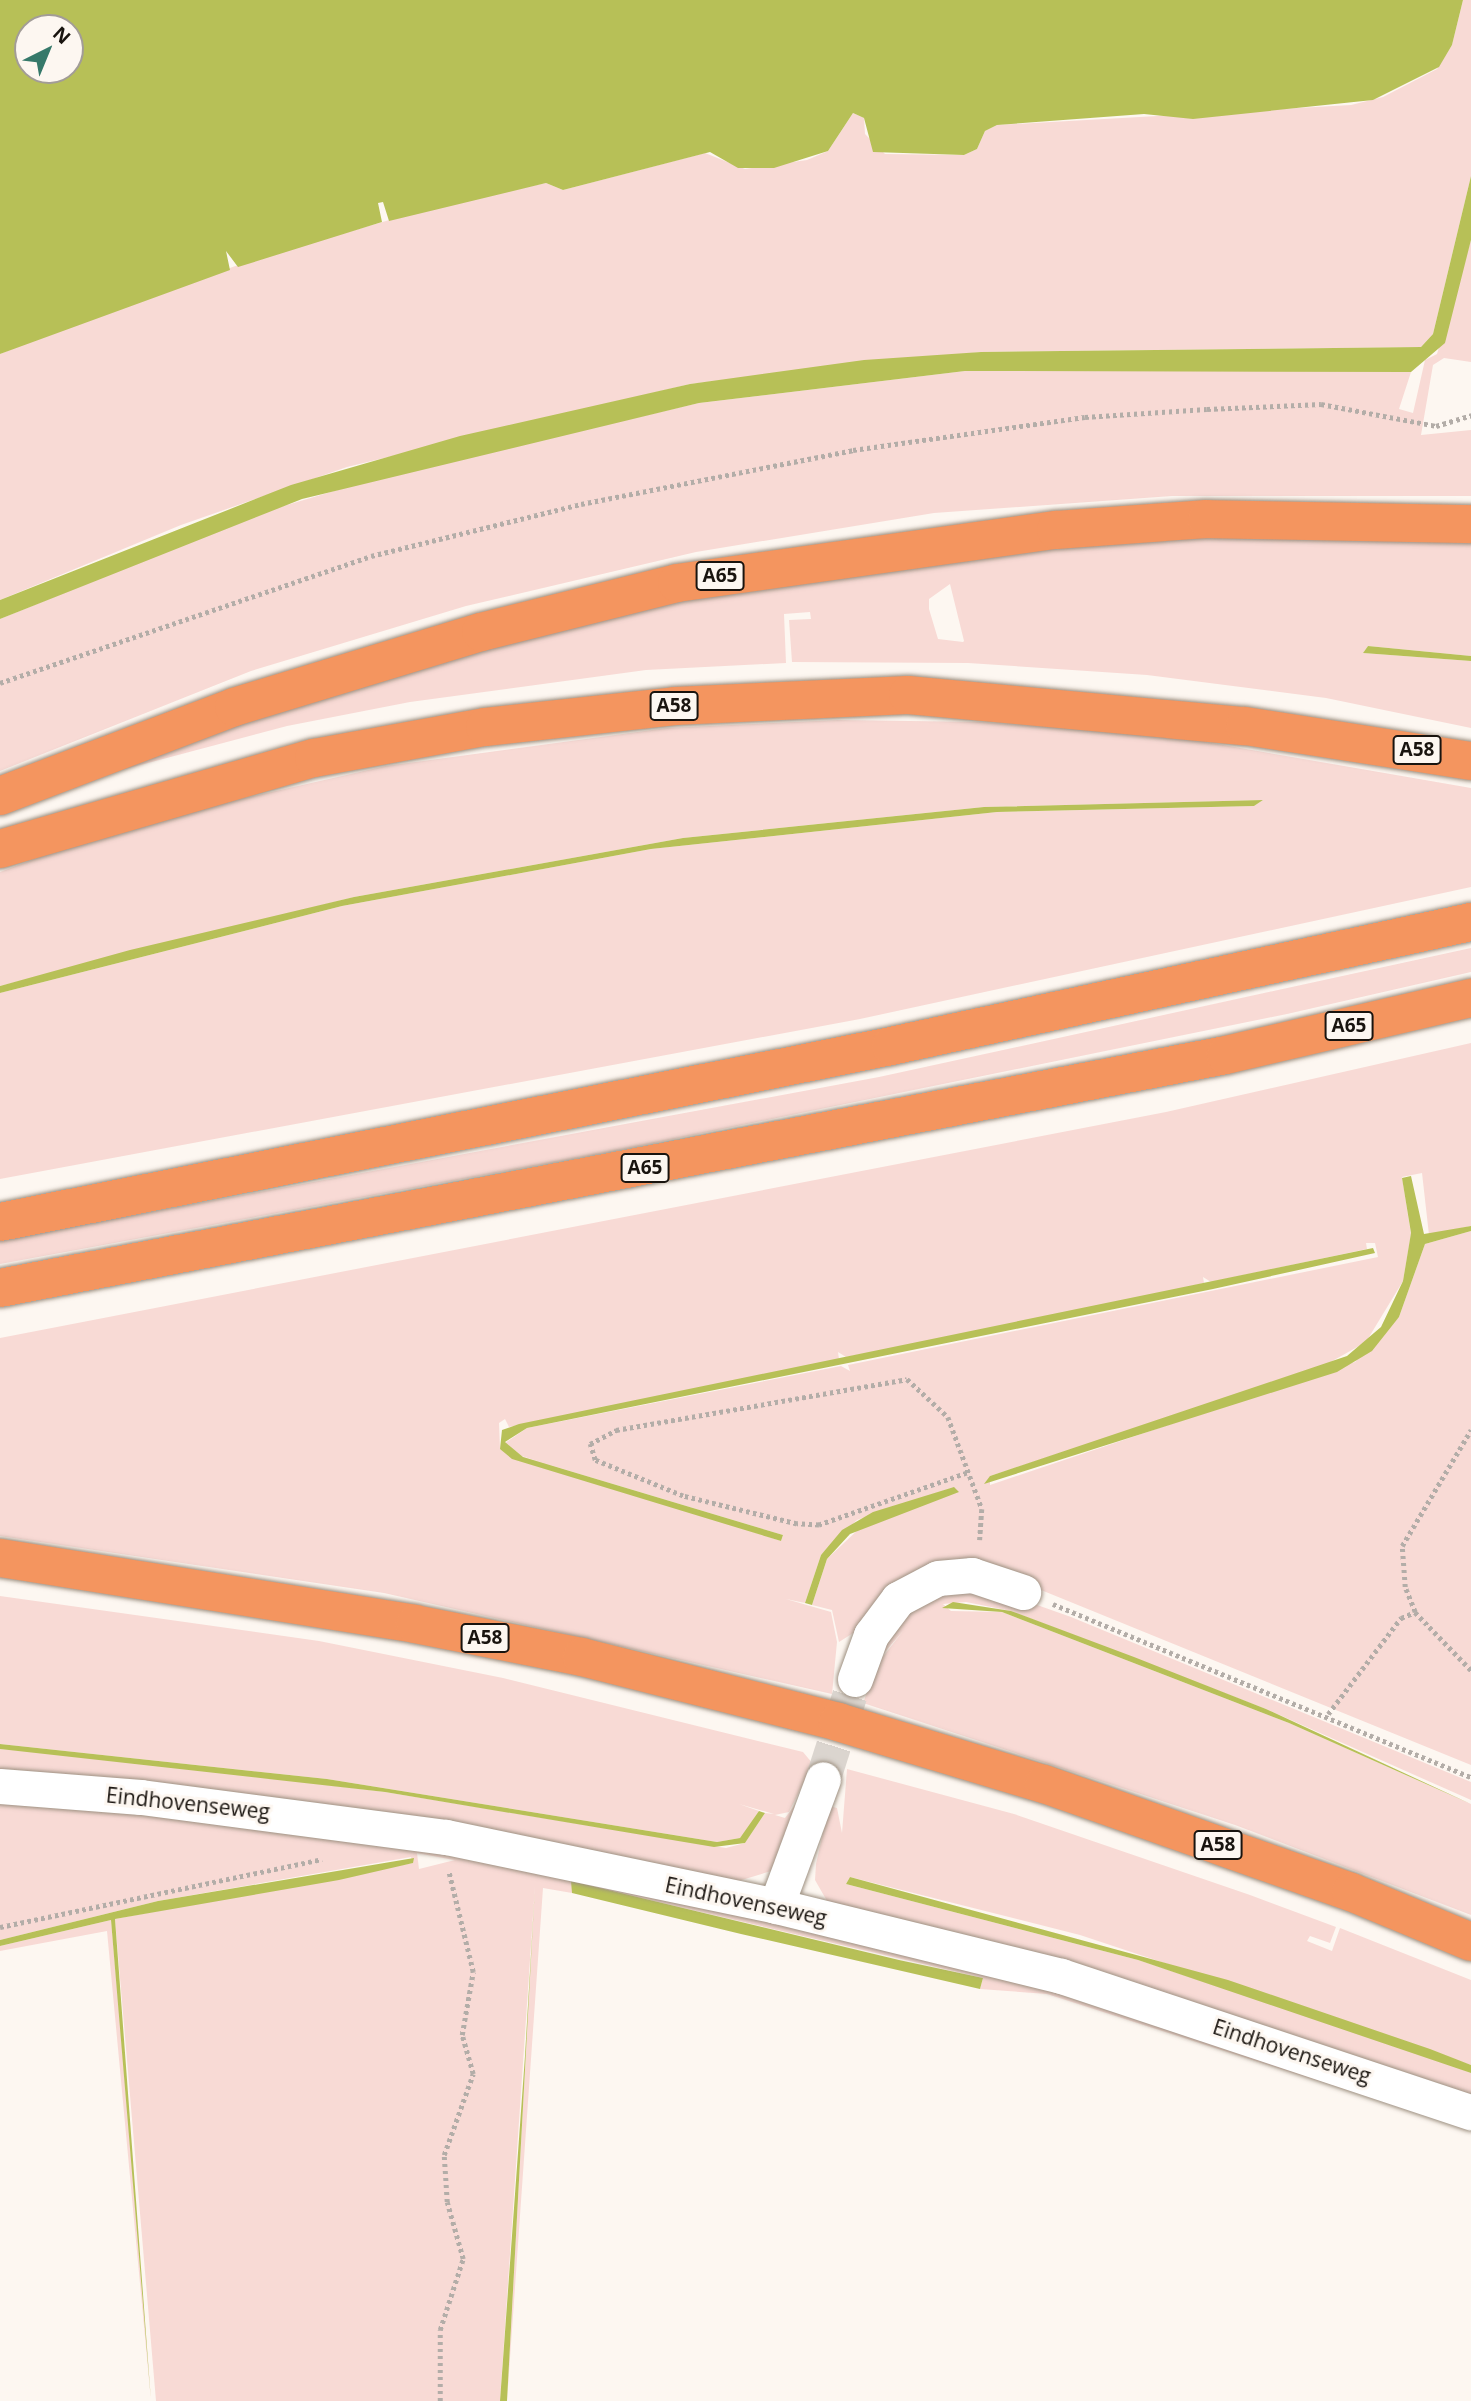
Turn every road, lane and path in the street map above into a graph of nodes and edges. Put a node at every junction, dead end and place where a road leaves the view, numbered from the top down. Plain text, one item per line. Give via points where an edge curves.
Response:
1 (1471, 415) edge
2 (1471, 524) edge
3 (0, 683) edge
4 (1471, 761) edge
5 (0, 796) edge
6 (0, 849) edge
7 (1471, 922) edge
8 (1471, 998) edge
9 (0, 1222) edge
10 (63, 1278) junction
11 (0, 1288) edge
12 (0, 1307) edge
13 (1471, 1430) edge
14 (967, 1473) junction
15 (0, 1558) edge
16 (972, 1575) junction
17 (1023, 1592) joint
18 (1415, 1612) junction
19 (1471, 1670) edge
20 (855, 1679) tunnel mouth
21 (1328, 1714) junction
22 (1471, 1777) edge
23 (824, 1779) tunnel mouth
24 (0, 1786) edge
25 (364, 1827) junction
26 (446, 1837) junction
27 (776, 1906) junction
28 (0, 1927) edge
29 (1471, 1942) edge
30 (1471, 2112) edge
31 (440, 2401) edge

1 - 3 path via 1436,426 1321,404 1086,417 799,460 581,504 371,556
2 - 5 highway, A65 via 1207,519 1056,530 677,583 481,632 234,707
4 - 6 highway, A58 via 1245,726 921,696 675,706 485,727 314,758
7 - 9 highway via 891,1045
8 - 10 highway, A65 via 1226,1055
10 - 11 highway, A65
10 - 12 highway
13 - 18 path via 1402,1546 1405,1587
14 - 14 path via 948,1417 907,1379 616,1430 590,1444 595,1460 683,1496 808,1524
14 - 16 path via 982,1509
15 - 29 highway, A58 via 428,1626 582,1657 838,1722 1044,1784 1351,1892
16 - 17 street
16 - 20 street via 938,1578 898,1599 872,1635
17 - 21 path
18 - 19 path
18 - 21 path via 1401,1618
21 - 22 path
23 - 27 street
24 - 25 street, Eindhovenseweg via 141,1797
25 - 26 street, Eindhovenseweg
25 - 28 path via 324,1859
26 - 27 street, Eindhovenseweg
26 - 31 path via 450,1898 472,1972 463,2035 473,2074 444,2155 447,2202 463,2259 440,2330
27 - 30 street, Eindhovenseweg via 1061,1976

